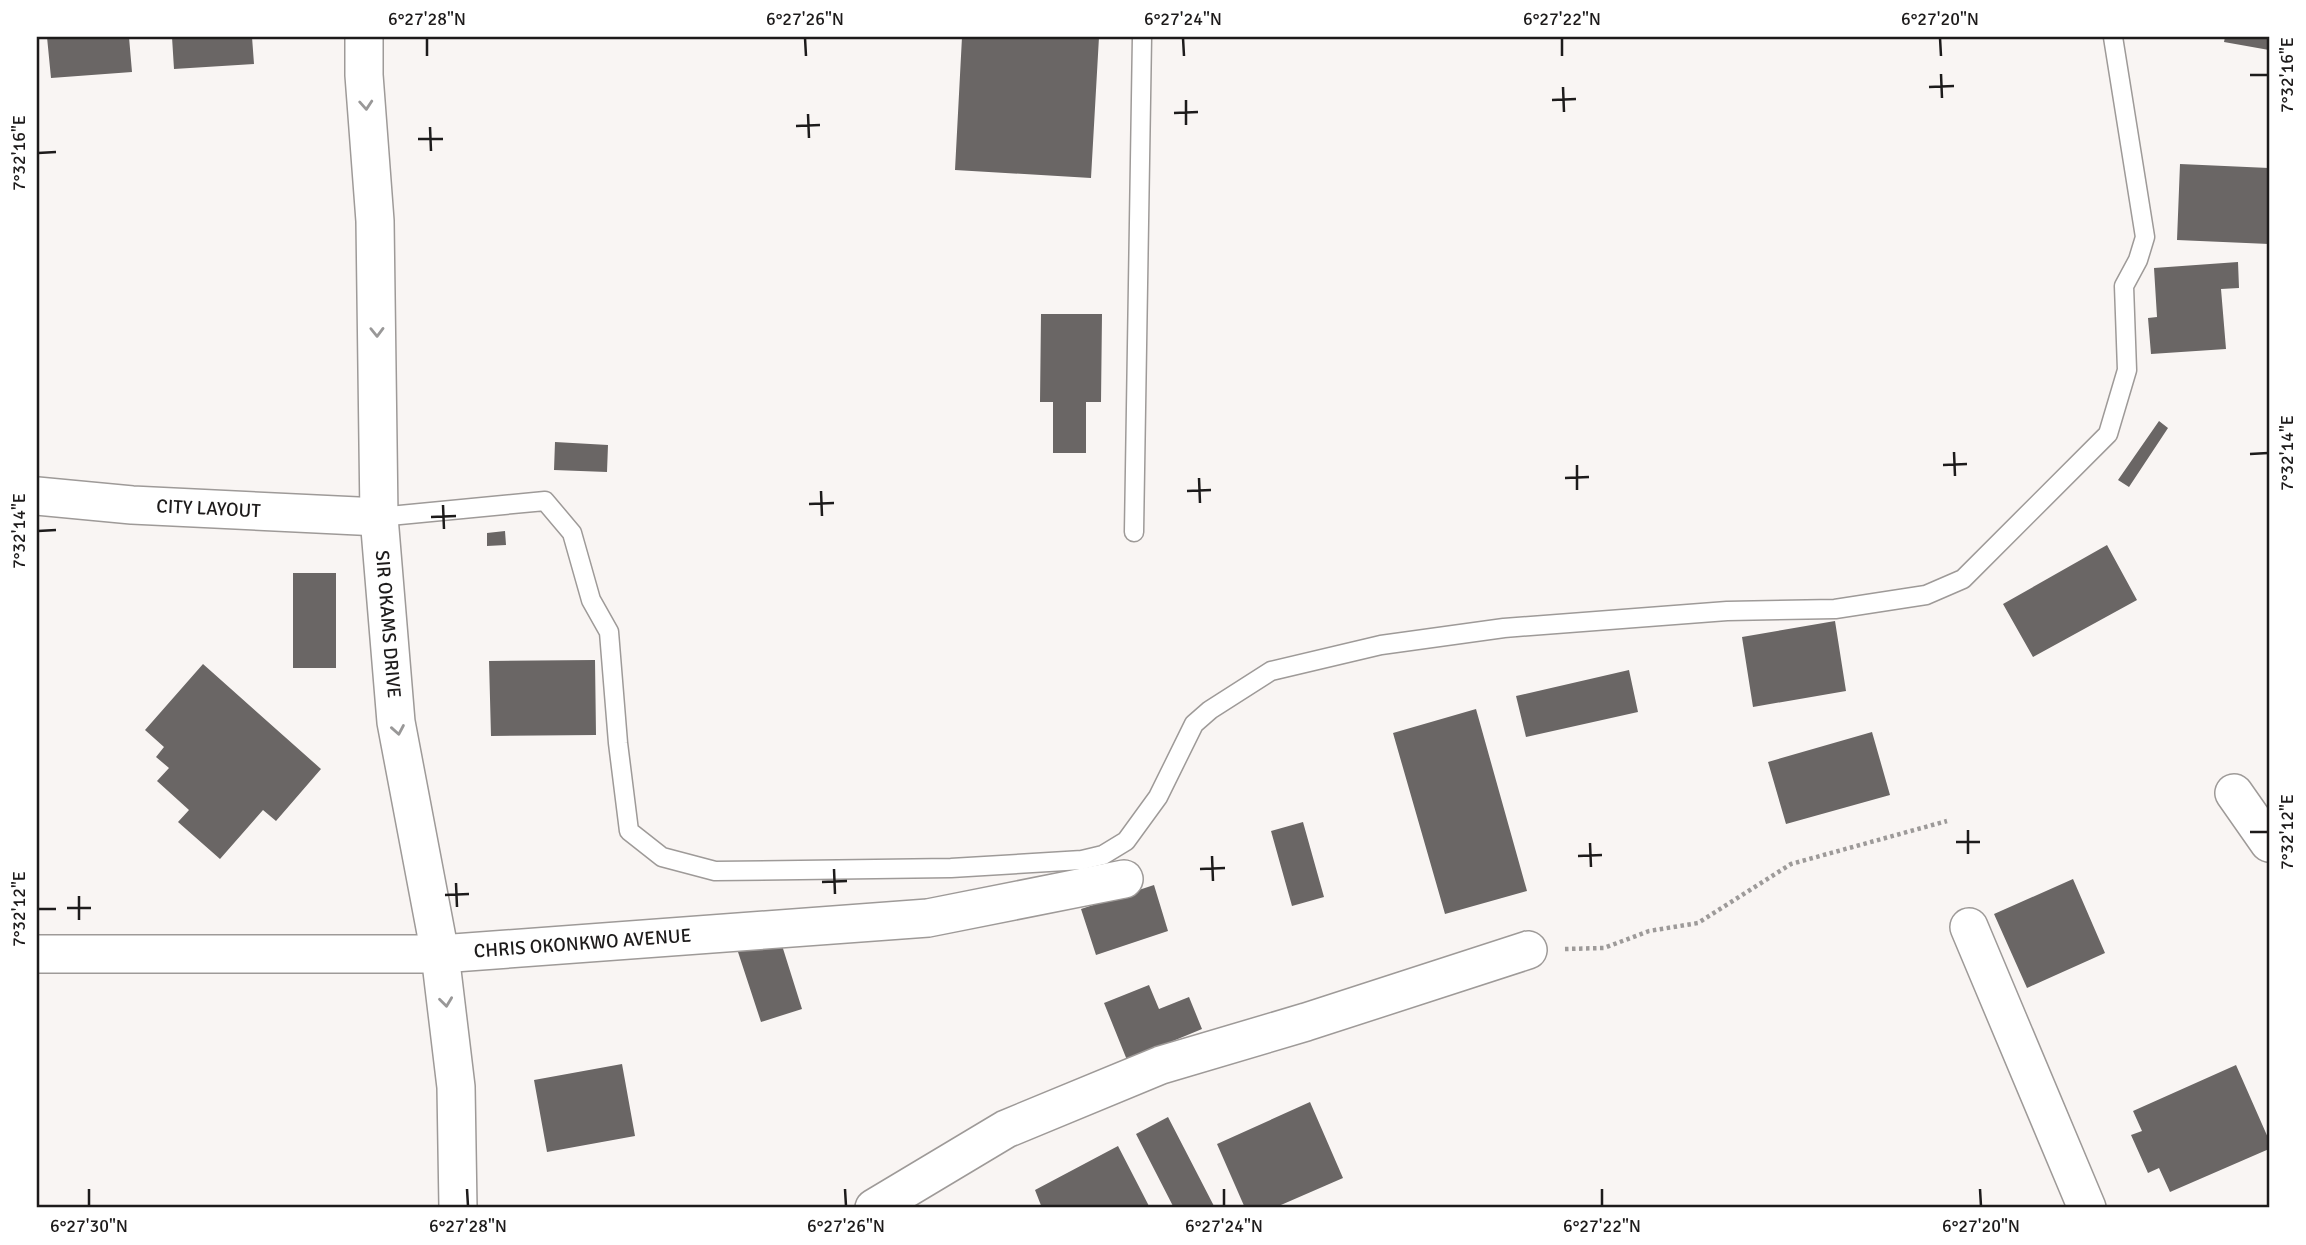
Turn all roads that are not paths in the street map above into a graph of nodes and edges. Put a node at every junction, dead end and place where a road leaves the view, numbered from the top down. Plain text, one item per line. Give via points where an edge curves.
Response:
1 (364, 37) edge
2 (1142, 37) edge
3 (2113, 37) edge
4 (37, 496) edge
5 (379, 517) junction
6 (1134, 532) dead end
7 (2234, 793) dead end
8 (2269, 844) edge
9 (1124, 879) dead end
10 (1969, 927) dead end
11 (1528, 950) road end
12 (37, 954) edge
13 (440, 954) junction
14 (458, 1208) edge
15 (874, 1208) edge
16 (2087, 1208) edge

1 -> 5 street, SIR OKAMS DRIVE via 375,221
2 - 6 lane
3 - 5 lane via 2145,237 2124,286 2127,370 2108,434 1963,579 1926,595 1835,609 1727,611 1504,628 1381,645 1271,671 1194,724 1158,797 1126,841 1103,855 951,868 715,871 662,858 629,831 609,632 591,600 572,533 545,501
4 - 5 street, CITY LAYOUT
5 -> 13 street, SIR OKAMS DRIVE via 396,722
7 - 8 street
9 - 13 street, CHRIS OKONKWO AVENUE via 928,918
10 - 16 street
11 - 15 street via 1161,1065 1006,1129
12 - 13 street, CHRIS OKONKWO AVENUE
13 -> 14 street, SIR OKAMS DRIVE via 456,1087

